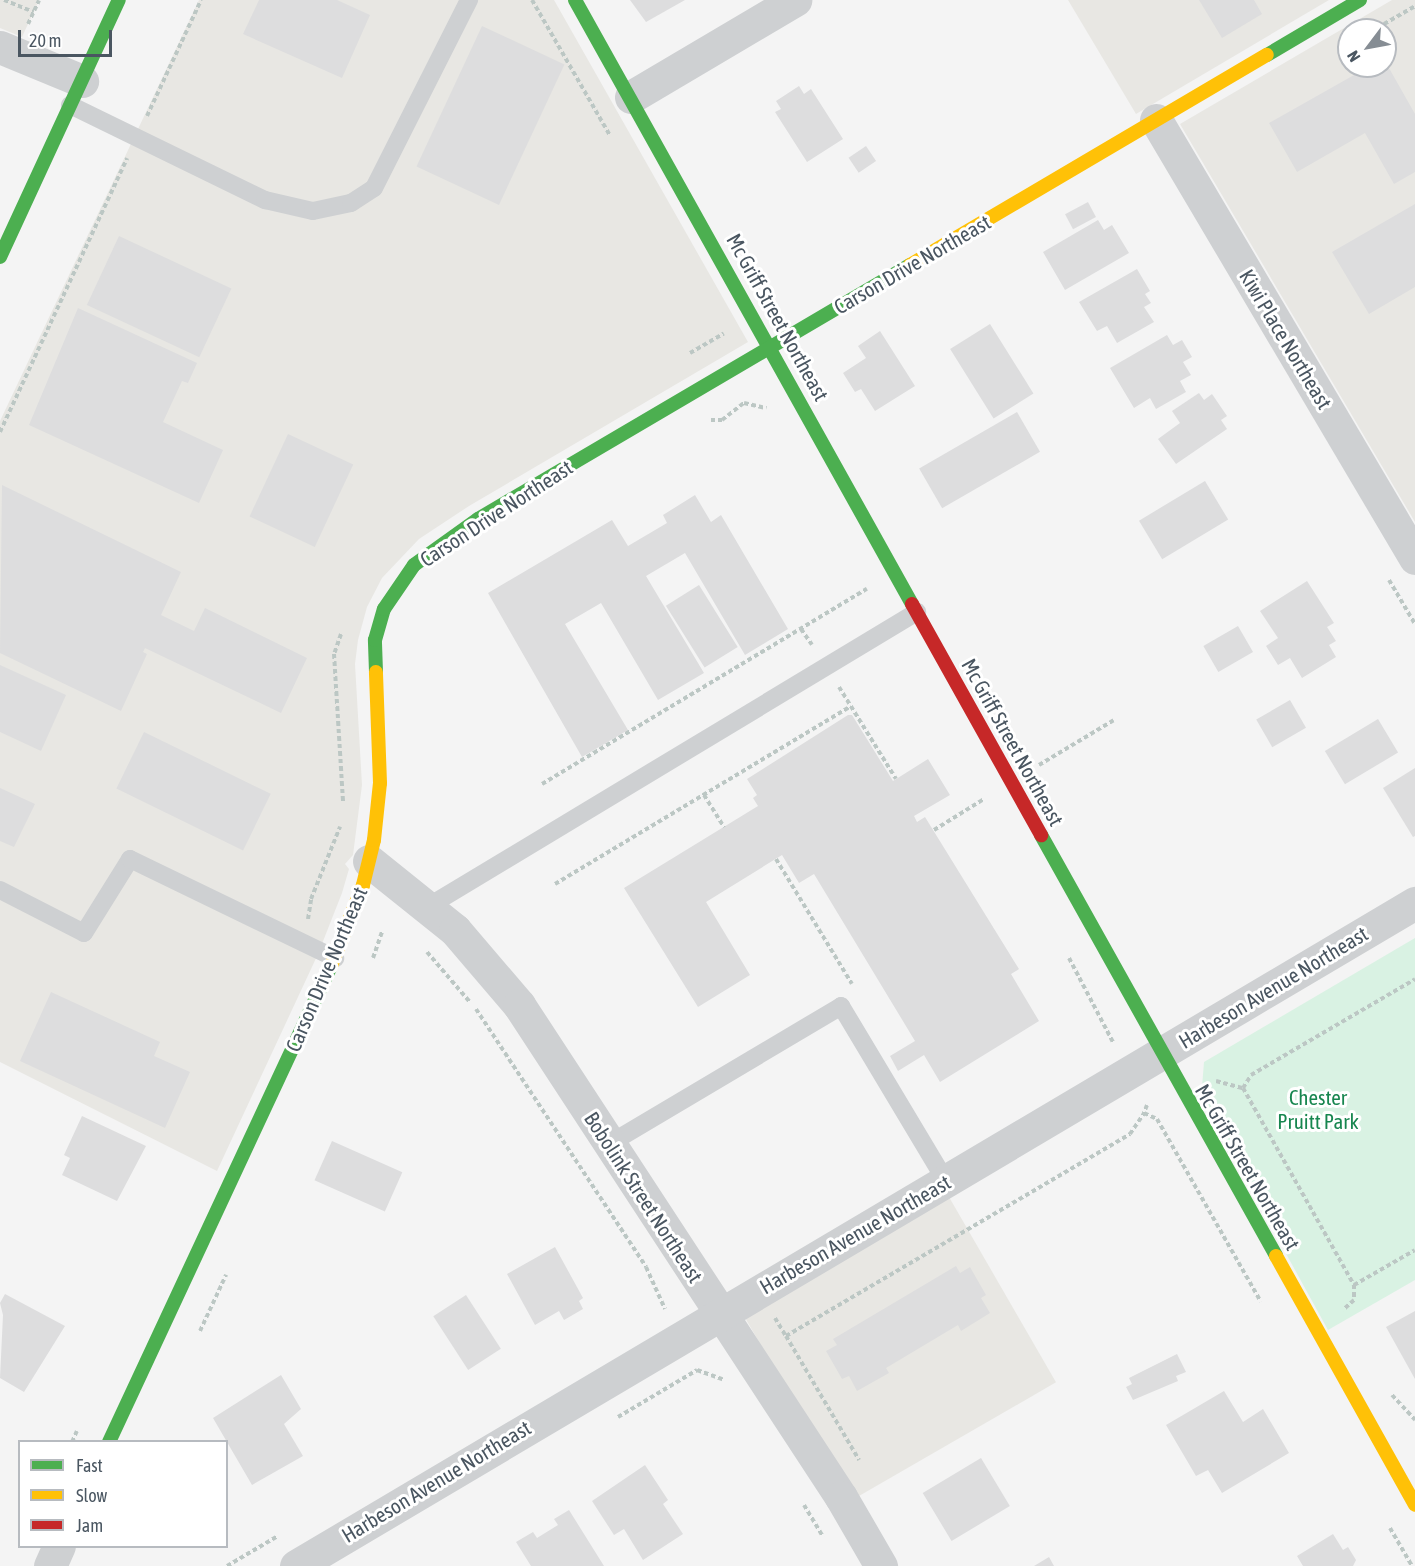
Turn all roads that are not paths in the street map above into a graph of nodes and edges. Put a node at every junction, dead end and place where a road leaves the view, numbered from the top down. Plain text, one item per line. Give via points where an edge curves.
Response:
1 (119, 0) edge
2 (469, 0) edge
3 (575, 0) edge
4 (795, 0) edge
5 (1360, 0) edge
6 (0, 47) edge
7 (76, 93) junction
8 (631, 97) junction
9 (1156, 120) junction
10 (0, 257) edge
11 (771, 347) junction
12 (1415, 558) edge
13 (917, 612) junction
14 (369, 861) junction
15 (0, 890) edge
16 (1415, 903) edge
17 (429, 906) junction
18 (335, 958) junction
19 (1160, 1054) junction
20 (609, 1144) junction
21 (945, 1180) junction
22 (720, 1313) junction
23 (110, 1440) edge
24 (1415, 1504) edge
25 (58, 1548) edge
26 (50, 1566) edge
27 (296, 1566) edge
28 (881, 1566) edge

1 - 7 main road
2 - 7 lane via 374,188 351,203 313,211 265,200 137,137
3 - 8 main road, Mc Griff Street Northeast
4 - 8 street
5 - 9 main road, Carson Drive Northeast
6 - 7 street
7 - 10 main road
8 - 11 main road, Mc Griff Street Northeast
9 - 11 main road, Carson Drive Northeast
9 - 12 street, Kiwi Place Northeast
11 - 13 main road, Mc Griff Street Northeast
11 - 14 main road, Carson Drive Northeast via 478,519 430,550 396,587 384,609 374,650 380,783
13 - 17 lane
13 - 19 main road, Mc Griff Street Northeast
14 - 17 street, Bobolink Street Northeast
14 - 18 main road, Carson Drive Northeast
15 - 18 lane via 84,933 130,859
16 - 19 street, Harbeson Avenue Northeast
17 - 20 street, Bobolink Street Northeast via 485,961 519,1005
18 - 23 main road, Carson Drive Northeast
19 - 21 street, Harbeson Avenue Northeast
19 - 24 main road, Mc Griff Street Northeast
20 - 21 lane via 841,1006
20 - 22 street, Bobolink Street Northeast
21 - 22 street, Harbeson Avenue Northeast
22 - 27 street, Harbeson Avenue Northeast
22 - 28 street, Bobolink Street Northeast
25 - 26 street

